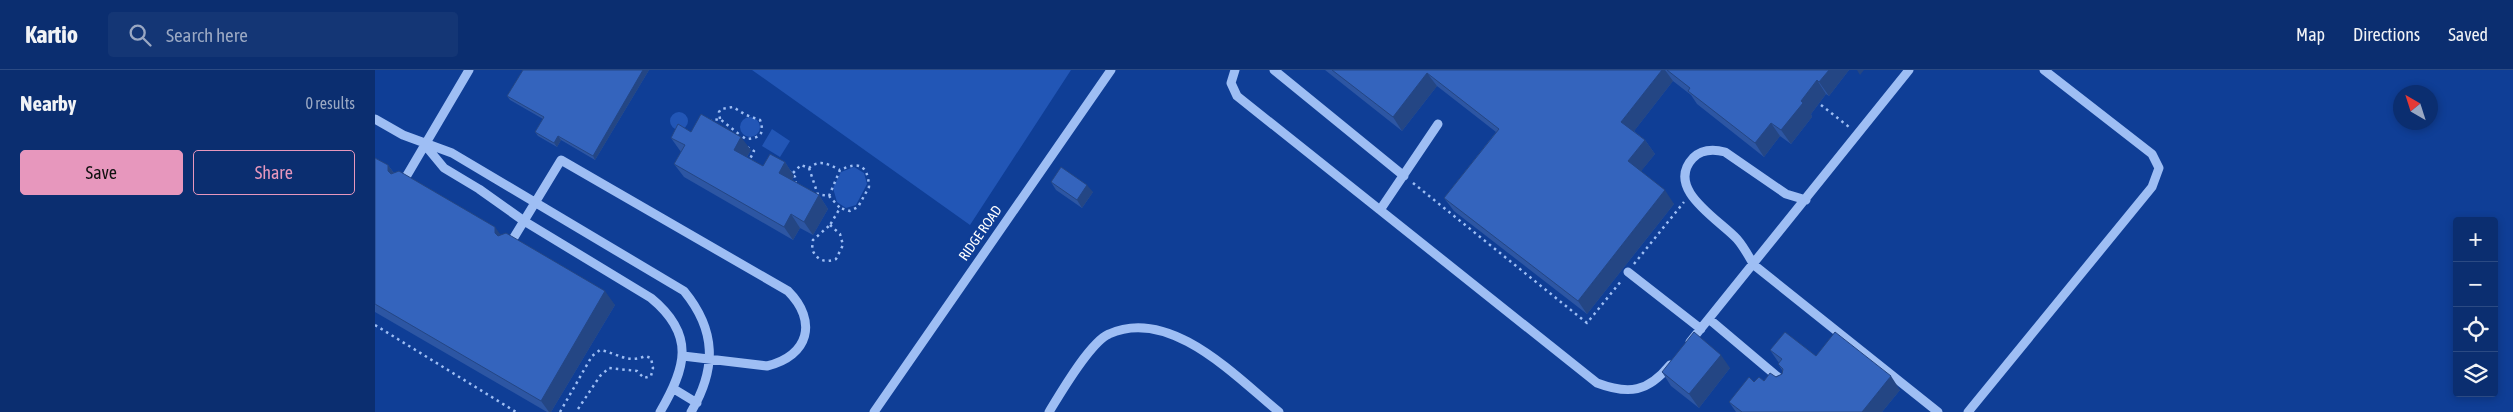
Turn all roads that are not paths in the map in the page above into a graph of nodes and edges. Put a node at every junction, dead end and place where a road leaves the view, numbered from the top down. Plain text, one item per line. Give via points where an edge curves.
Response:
1 (469, 70) edge
2 (1111, 70) edge
3 (1235, 70) edge
4 (1274, 70) edge
5 (1909, 70) edge
6 (2044, 70) edge
7 (375, 120) edge
8 (1438, 124) dead end
9 (425, 144) junction
10 (1404, 176) junction
11 (403, 182) edge
12 (1806, 200) junction
13 (535, 202) junction
14 (1380, 210) junction
15 (524, 221) junction
16 (510, 244) edge
17 (1754, 265) junction
18 (1628, 272) road end
19 (1709, 319) junction
20 (1701, 329) junction
21 (683, 356) junction
22 (709, 360) junction
23 (1786, 384) edge
24 (674, 389) junction
25 (697, 403) junction
26 (660, 412) edge
27 (691, 412) edge
28 (873, 412) edge
29 (1049, 412) edge
30 (1279, 412) edge
31 (1938, 412) edge
32 (1968, 412) edge

1 - 9 street
2 - 28 street, RIDGE ROAD
3 - 14 street via 1231,82 1237,96
4 - 10 street
5 - 12 street
6 - 32 street via 2152,154 2159,168 2152,187
7 - 9 street
8 - 10 street
9 - 11 street
9 - 13 street via 452,153
9 - 15 street via 444,168
10 - 14 street
12 - 17 street
12 - 17 street via 1786,194 1725,152 1715,149 1697,154 1689,162 1685,181 1689,195 1737,240
13 - 15 street
13 - 22 street via 684,291 706,325
13 - 22 street via 561,160 788,291 798,301 805,315 807,330 802,344 792,356 767,366
14 - 20 street via 1597,383 1616,390 1640,390 1662,376
15 - 16 street
15 - 21 street via 651,298 665,310 678,332
17 - 19 street
17 - 31 street
18 - 20 street
19 - 20 street
19 - 23 street
21 - 22 street
21 - 24 street
22 - 25 street
24 - 25 street
24 - 26 street
25 - 27 street
29 - 30 street via 1078,365 1107,334 1135,327 1167,331 1199,348

